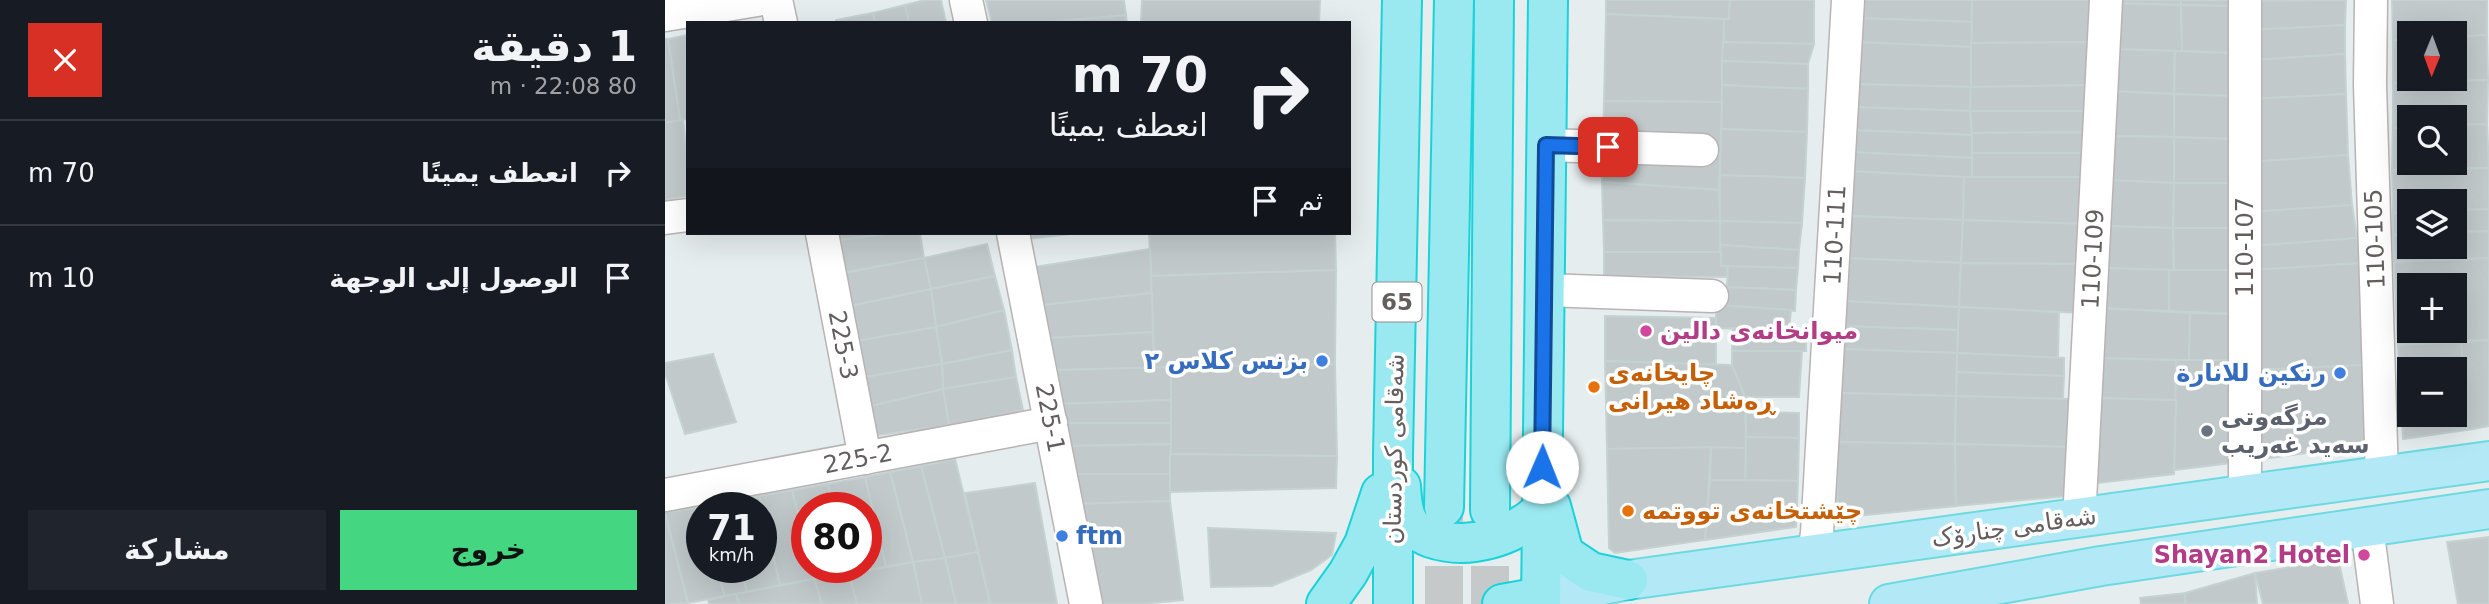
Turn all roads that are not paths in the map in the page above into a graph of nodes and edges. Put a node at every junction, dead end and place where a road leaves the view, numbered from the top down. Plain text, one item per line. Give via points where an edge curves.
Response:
1 (757, 0) edge
2 (776, 0) edge
3 (966, 0) edge
4 (1402, 0) edge
5 (1454, 0) edge
6 (1495, 0) edge
7 (1548, 0) edge
8 (1849, 0) edge
9 (2106, 0) edge
10 (2245, 0) edge
11 (2371, 0) edge
12 (665, 15) edge
13 (781, 21) edge
14 (971, 21) edge
15 (1546, 145) junction
16 (1702, 150) dead end
17 (686, 215) edge
18 (665, 218) edge
19 (822, 235) edge
20 (1013, 235) edge
21 (1545, 290) junction
22 (1712, 296) dead end
23 (1051, 423) junction
24 (1394, 445) junction
25 (865, 458) junction
26 (2489, 461) edge
27 (1542, 467) junction
28 (2382, 477) junction
29 (2245, 494) junction
30 (665, 495) edge
31 (1444, 507) tunnel mouth
32 (2489, 509) edge
33 (1490, 510) tunnel mouth
34 (1542, 510) junction
35 (2081, 518) junction
36 (2367, 527) junction
37 (1814, 554) junction
38 (1628, 580) junction
39 (1540, 600) edge
40 (1086, 604) edge
41 (1326, 604) edge
42 (1393, 604) edge
43 (1502, 604) edge
44 (1889, 604) edge
45 (2377, 604) edge

1 - 12 street
2 - 13 street
3 - 14 street
4 - 24 highway, شەقامی کوردستان / 65
5 - 31 highway, شەقامی کوردستان / 65
6 - 33 highway
7 - 15 highway
8 - 37 street, 110-111
9 - 35 street, 110-109
10 - 29 street, 110-107
11 - 28 street, 110-105 via 2369,85
15 - 16 street
15 - 21 highway
17 - 18 street
19 - 25 street, 225-3
20 - 23 street, 225-1
21 - 22 street
21 - 27 highway
23 - 25 street, 225-2
23 - 40 street, 225-1
24 - 34 highway via 1403,508 1409,524 1423,534 1442,541 1479,542 1522,526
24 - 41 highway via 1364,544
24 - 42 highway, شەقامی کوردستان / 65
25 - 30 street, 225-2
26 - 28 main road, شەقامی چنارۆک
27 - 34 highway
27 - 38 highway via 1564,554 1591,572
28 - 29 main road, شەقامی چنارۆک
29 - 35 main road, شەقامی چنارۆک
32 - 36 main road, شەقامی چنارۆک
34 - 39 highway
35 - 37 main road, شەقامی چنارۆک
36 - 44 main road, شەقامی چنارۆک via 2101,566
36 - 45 street
37 - 38 main road, شەقامی چنارۆک
38 - 39 main road, شەقامی چنارۆک
39 - 43 highway

